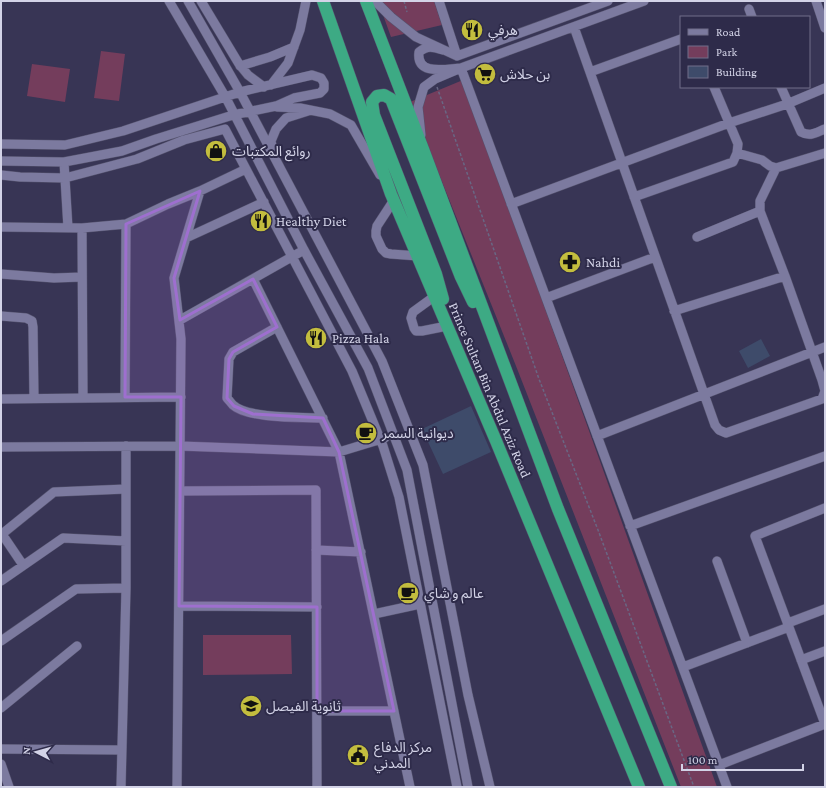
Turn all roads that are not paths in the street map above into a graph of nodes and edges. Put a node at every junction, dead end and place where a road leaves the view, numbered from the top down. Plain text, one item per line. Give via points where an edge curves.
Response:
1 (169, 1) edge
2 (188, 1) edge
3 (201, 1) edge
4 (306, 1) edge
5 (324, 1) edge
6 (366, 1) edge
7 (375, 1) edge
8 (439, 1) edge
9 (579, 1) edge
10 (608, 1) edge
11 (644, 1) edge
12 (816, 1) edge
13 (582, 10) junction
14 (574, 27) junction
15 (825, 28) edge
16 (680, 38) edge
17 (294, 47) junction
18 (443, 50) junction
19 (457, 56) junction
20 (240, 66) junction
21 (461, 68) junction
22 (590, 72) junction
23 (268, 86) junction
24 (714, 88) edge
25 (780, 88) edge
26 (825, 88) edge
27 (240, 92) junction
28 (226, 98) junction
29 (787, 104) junction
30 (276, 106) junction
31 (310, 110) junction
32 (249, 111) junction
33 (233, 115) junction
34 (729, 123) junction
35 (825, 129) edge
36 (1, 144) edge
37 (423, 148) junction
38 (112, 153) junction
39 (737, 153) junction
40 (825, 153) edge
41 (273, 156) junction
42 (2, 161) edge
43 (64, 162) junction
44 (116, 164) junction
45 (622, 164) junction
46 (776, 168) junction
47 (246, 169) junction
48 (2, 175) edge
49 (65, 178) junction
50 (200, 191) junction
51 (393, 197) junction
52 (634, 197) junction
53 (264, 202) junction
54 (511, 204) junction
55 (760, 211) junction
56 (126, 224) junction
57 (1, 228) edge
58 (68, 228) junction
59 (82, 228) junction
60 (697, 237) dead end
61 (186, 238) junction
62 (304, 250) junction
63 (418, 256) junction
64 (292, 257) junction
65 (655, 257) junction
66 (1, 274) edge
67 (786, 276) junction
68 (82, 277) junction
69 (253, 279) junction
70 (435, 296) junction
71 (546, 298) junction
72 (674, 311) junction
73 (1, 316) edge
74 (180, 320) junction
75 (447, 326) junction
76 (277, 327) junction
77 (825, 347) edge
78 (812, 352) junction
79 (500, 354) junction
80 (462, 360) junction
81 (703, 394) junction
82 (125, 397) junction
83 (181, 397) junction
84 (34, 398) junction
85 (82, 398) junction
86 (1, 399) edge
87 (323, 418) junction
88 (394, 435) junction
89 (597, 436) junction
90 (380, 440) junction
91 (126, 446) junction
92 (180, 446) junction
93 (1, 447) edge
94 (339, 452) junction
95 (825, 456) edge
96 (126, 489) junction
97 (180, 491) junction
98 (825, 508) edge
99 (630, 526) junction
100 (126, 541) junction
101 (316, 550) junction
102 (361, 552) junction
103 (717, 561) dead end
104 (23, 565) junction
105 (1, 581) edge
106 (126, 588) junction
107 (420, 604) junction
108 (179, 606) junction
109 (316, 607) junction
110 (825, 609) edge
111 (374, 614) junction
112 (788, 625) junction
113 (1, 641) edge
114 (747, 642) junction
115 (78, 646) dead end
116 (825, 651) edge
117 (801, 660) junction
118 (683, 667) junction
119 (1, 708) edge
120 (317, 711) junction
121 (394, 711) junction
122 (825, 724) edge
123 (1, 749) edge
124 (121, 750) junction
125 (1, 764) edge
126 (719, 765) junction
127 (9, 787) edge
128 (121, 787) edge
129 (177, 787) edge
130 (317, 787) edge
131 (410, 787) edge
132 (457, 787) edge
133 (468, 787) edge
134 (490, 787) edge
135 (639, 787) edge
136 (671, 787) edge
137 (727, 787) edge

1 - 28 street
2 - 27 street
3 - 20 street
4 - 17 street
5 - 51 highway, Prince Sultan Bin Abdul Aziz Road
6 - 37 highway, Prince Sultan Bin Abdul Aziz Road
7 - 18 street via 416,37
8 - 19 street
9 - 13 street
10 - 13 street
11 - 14 street
12 - 15 street
13 - 19 street
14 - 21 street
14 - 22 street
16 - 22 street
17 - 20 street
17 - 23 street via 288,62
18 - 19 street
18 - 21 street via 424,48 419,52 418,60 421,65 431,69
20 - 23 street via 248,75
21 - 37 street via 424,87 418,107
21 - 54 street
22 - 45 street
23 - 27 street
23 - 30 street via 312,75 321,78 324,83 324,89 320,93 294,98
24 - 34 street
25 - 29 street
26 - 29 street
27 - 28 street
27 - 32 street
28 - 33 street
28 - 36 street via 123,131 65,145
29 - 34 street
29 - 35 street via 801,132 807,135
30 - 31 street
30 - 32 street
31 - 41 street via 286,118 276,129 271,141
31 - 51 street via 330,114 351,125
32 - 33 street
32 - 41 street
33 - 38 street
33 - 62 street
34 - 39 street via 738,144
34 - 45 street
37 - 79 highway, Prince Sultan Bin Abdul Aziz Road
38 - 43 street
38 - 44 street
39 - 46 street via 762,160
39 - 52 street via 733,162
40 - 46 street
41 - 134 street via 382,361 423,465 468,695
42 - 43 street
42 - 48 street
43 - 49 street
44 - 47 street via 184,140 225,129
44 - 49 street
45 - 52 street
45 - 54 street
46 - 55 street via 760,201
47 - 50 street
47 - 53 street
48 - 49 street
49 - 58 street
50 - 56 street
50 - 61 street
51 - 63 highway, Prince Sultan Bin Abdul Aziz Road
51 - 63 street via 378,226 376,236 386,253
52 - 65 street
53 - 61 street
53 - 64 street
54 - 71 street
55 - 60 street
55 - 67 street
56 - 59 street
56 - 82 street
57 - 58 street
58 - 59 street
59 - 68 street
61 - 74 street via 174,278
62 - 64 street
62 - 88 street via 368,368
63 - 70 highway, Prince Sultan Bin Abdul Aziz Road
64 - 69 street
64 - 90 street via 352,371
65 - 71 street
65 - 72 street
66 - 68 street via 54,278
67 - 72 street
67 - 78 street
68 - 85 street
69 - 74 street
69 - 76 street
70 - 75 highway, Prince Sultan Bin Abdul Aziz Road
70 - 75 street via 413,312 411,318 414,328 416,331 422,331
71 - 89 street
72 - 81 street
73 - 84 street via 26,318 32,321
74 - 83 street
75 - 80 highway, Prince Sultan Bin Abdul Aziz Road
76 - 87 street
76 - 87 street via 233,352 229,359 227,398 234,406 252,414
77 - 78 street
78 - 81 street
78 - 81 street via 824,391 822,399 726,433 715,425
79 - 80 highway via 461,277 391,99 384,95 377,96 372,102 374,115 436,274
79 - 136 highway, Prince Sultan Bin Abdul Aziz Road via 558,509
80 - 135 highway, Prince Sultan Bin Abdul Aziz Road
81 - 89 street
82 - 83 street
82 - 85 street
83 - 92 street
84 - 85 street
84 - 86 street
87 - 94 street
88 - 90 street
88 - 133 street via 407,470
89 - 99 street
90 - 94 street
90 - 107 street via 399,497
91 - 92 street
91 - 93 street
91 - 96 street
92 - 94 street
92 - 97 street
94 - 102 street
95 - 99 street
96 - 100 street
96 - 104 street via 54,492 2,534
97 - 101 street via 316,490
97 - 108 street
98 - 112 street via 755,536
99 - 118 street
100 - 104 street via 63,538
100 - 106 street
101 - 102 street
101 - 109 street
102 - 111 street
103 - 114 street
104 - 105 street
106 - 113 street via 76,589
106 - 124 street
107 - 111 street
107 - 132 street
108 - 109 street
108 - 129 street
109 - 120 street
110 - 112 street
111 - 121 street
112 - 114 street
112 - 117 street
114 - 118 street
115 - 119 street
116 - 117 street
117 - 122 street
118 - 126 street
120 - 121 street
120 - 130 street
121 - 131 street
122 - 126 street
123 - 124 street
124 - 128 street
125 - 127 street
126 - 137 street

